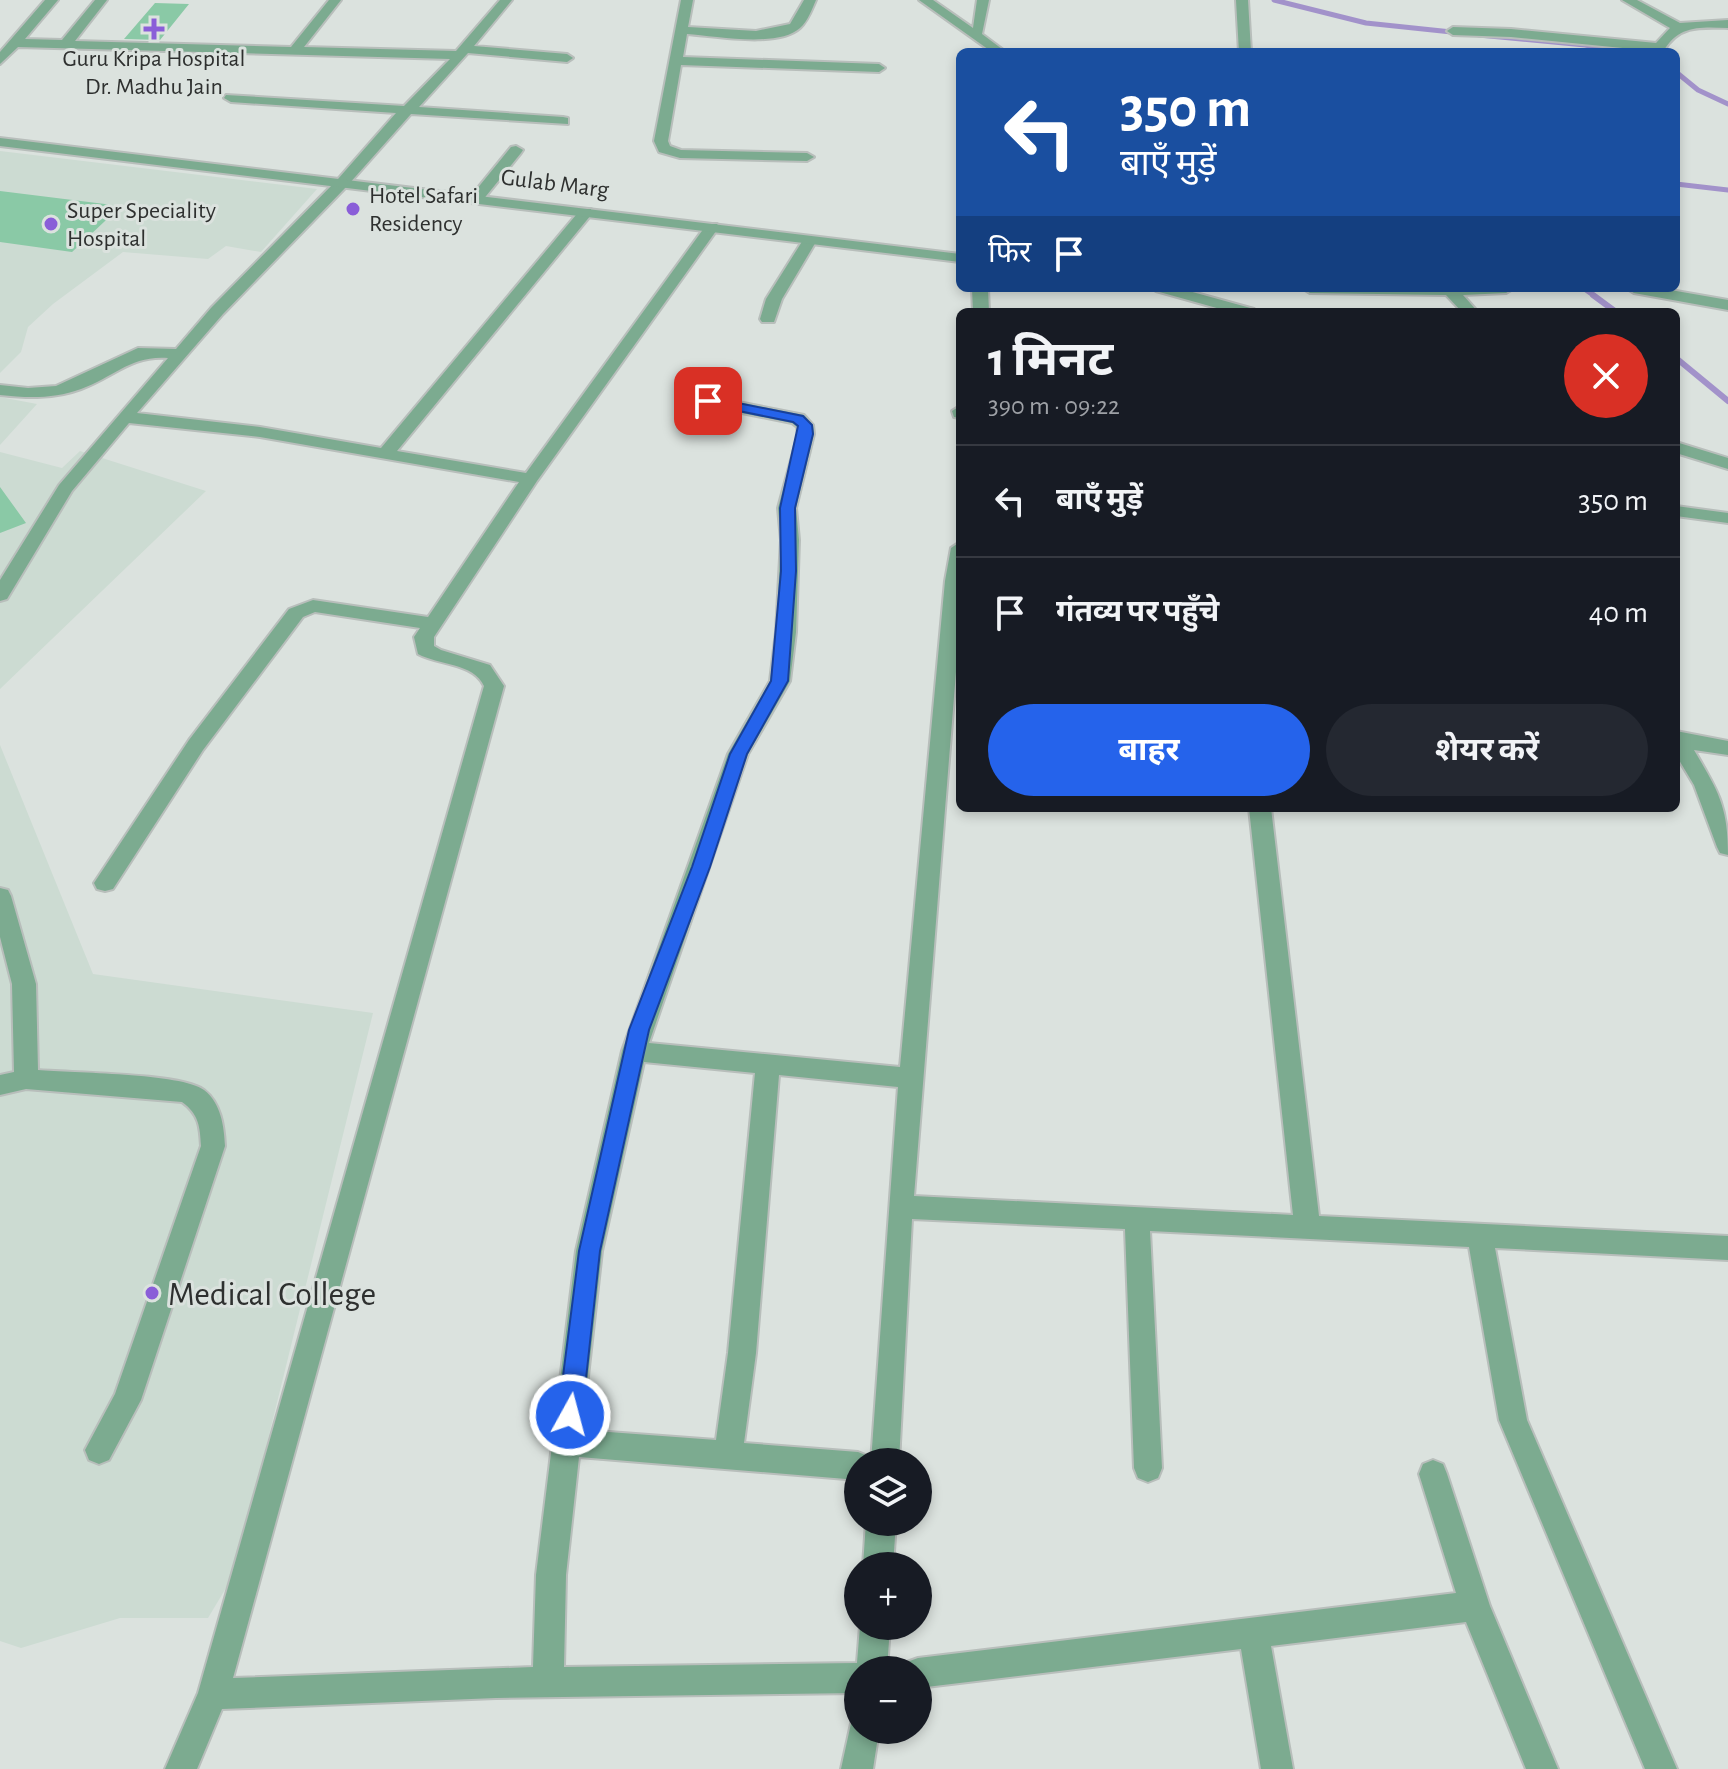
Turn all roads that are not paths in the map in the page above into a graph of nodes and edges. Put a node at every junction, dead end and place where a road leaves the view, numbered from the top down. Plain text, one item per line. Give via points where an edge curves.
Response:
1 (52, 0) edge
2 (101, 0) edge
3 (335, 0) edge
4 (506, 0) edge
5 (687, 0) edge
6 (810, 0) edge
7 (925, 0) edge
8 (983, 0) edge
9 (1242, 0) edge
10 (1628, 0) edge
11 (1728, 24) edge
12 (1677, 27) junction
13 (681, 30) junction
14 (1453, 31) dead end
15 (975, 35) junction
16 (16, 43) junction
17 (66, 44) junction
18 (992, 48) edge
19 (1245, 48) edge
20 (1641, 48) edge
21 (1660, 48) edge
22 (296, 49) junction
23 (464, 52) junction
24 (567, 58) dead end
25 (0, 60) edge
26 (675, 61) junction
27 (879, 68) dead end
28 (231, 98) dead end
29 (406, 112) junction
30 (563, 121) dead end
31 (0, 142) edge
32 (516, 150) dead end
33 (807, 157) dead end
34 (343, 182) junction
35 (477, 198) junction
36 (586, 212) junction
37 (712, 227) junction
38 (810, 240) junction
39 (956, 258) edge
40 (1680, 289) edge
41 (1176, 292) edge
42 (1452, 292) edge
43 (1728, 305) edge
44 (1234, 308) edge
45 (1466, 308) edge
46 (768, 319) dead end
47 (180, 354) junction
48 (0, 390) edge
49 (708, 401) dead end
50 (125, 417) junction
51 (1680, 448) edge
52 (385, 454) junction
53 (1728, 464) edge
54 (530, 479) junction
55 (1680, 512) edge
56 (1728, 518) edge
57 (956, 570) edge
58 (0, 595) edge
59 (433, 624) junction
60 (1680, 740) edge
61 (1680, 744) edge
62 (1728, 748) edge
63 (1260, 812) edge
64 (1728, 847) edge
65 (105, 883) dead end
66 (0, 896) edge
67 (634, 1051) junction
68 (768, 1066) junction
69 (911, 1078) junction
70 (26, 1079) junction
71 (0, 1085) edge
72 (900, 1207) junction
73 (1137, 1219) junction
74 (1307, 1227) junction
75 (1480, 1236) junction
76 (1728, 1248) edge
77 (567, 1442) junction
78 (886, 1448) edge
79 (99, 1450) dead end
80 (728, 1454) junction
81 (844, 1465) edge
82 (1148, 1468) dead end
83 (1433, 1474) dead end
84 (1475, 1606) junction
85 (1253, 1632) junction
86 (932, 1671) edge
87 (844, 1678) edge
88 (548, 1683) junction
89 (213, 1694) junction
90 (861, 1744) edge
91 (181, 1769) edge
92 (857, 1769) edge
93 (1277, 1769) edge
94 (1542, 1769) edge
95 (1661, 1769) edge

1 - 16 street
2 - 17 street
3 - 22 street
4 - 23 street
5 - 13 street
6 - 13 street via 795,26 784,31
7 - 15 street
8 - 15 street
9 - 19 street
10 - 12 street
11 - 12 street
12 - 21 street
13 - 26 street
14 - 20 street
15 - 18 street
16 - 17 street
16 - 25 street
17 - 22 street
22 - 23 street
23 - 24 street
23 - 29 street
26 - 27 street
26 - 33 street via 664,149 680,154
28 - 29 street
29 - 30 street
29 - 34 street
31 - 34 street, Gulab Marg
32 - 35 street
34 - 35 street, Gulab Marg
34 - 47 street
35 - 36 street, Gulab Marg
36 - 37 street, Gulab Marg
36 - 52 street
37 - 38 street, Gulab Marg
37 - 54 street
38 - 39 street, Gulab Marg
38 - 46 street via 774,299
40 - 43 street
41 - 44 street
42 - 45 street
47 - 48 street via 136,354 57,391
47 - 50 street
49 - 67 street via 798,419 805,425 787,508 786,632 780,681 738,754
50 - 52 street via 260,432
50 - 58 street via 65,489
51 - 53 street
52 - 54 street
54 - 59 street
55 - 56 street
57 - 69 street
59 - 65 street via 313,606 296,613 196,745
59 - 89 street via 424,637 425,649 438,659 481,666 494,686
60 - 62 street
61 - 64 street via 1704,785
63 - 74 street
66 - 70 street via 24,984
67 - 68 street
67 - 77 street via 589,1251
68 - 69 street
68 - 80 street
69 - 72 street
70 - 71 street
70 - 79 street via 187,1092 200,1099 212,1118 213,1146 127,1400
72 - 73 street
72 - 78 street
73 - 74 street
73 - 82 street
74 - 75 street
75 - 76 street
75 - 95 street via 1513,1420
77 - 80 street
77 - 88 street via 551,1575
80 - 81 street
83 - 84 street
84 - 85 street
84 - 94 street
85 - 86 street
85 - 93 street
87 - 88 street
88 - 89 street
89 - 91 street
90 - 92 street

